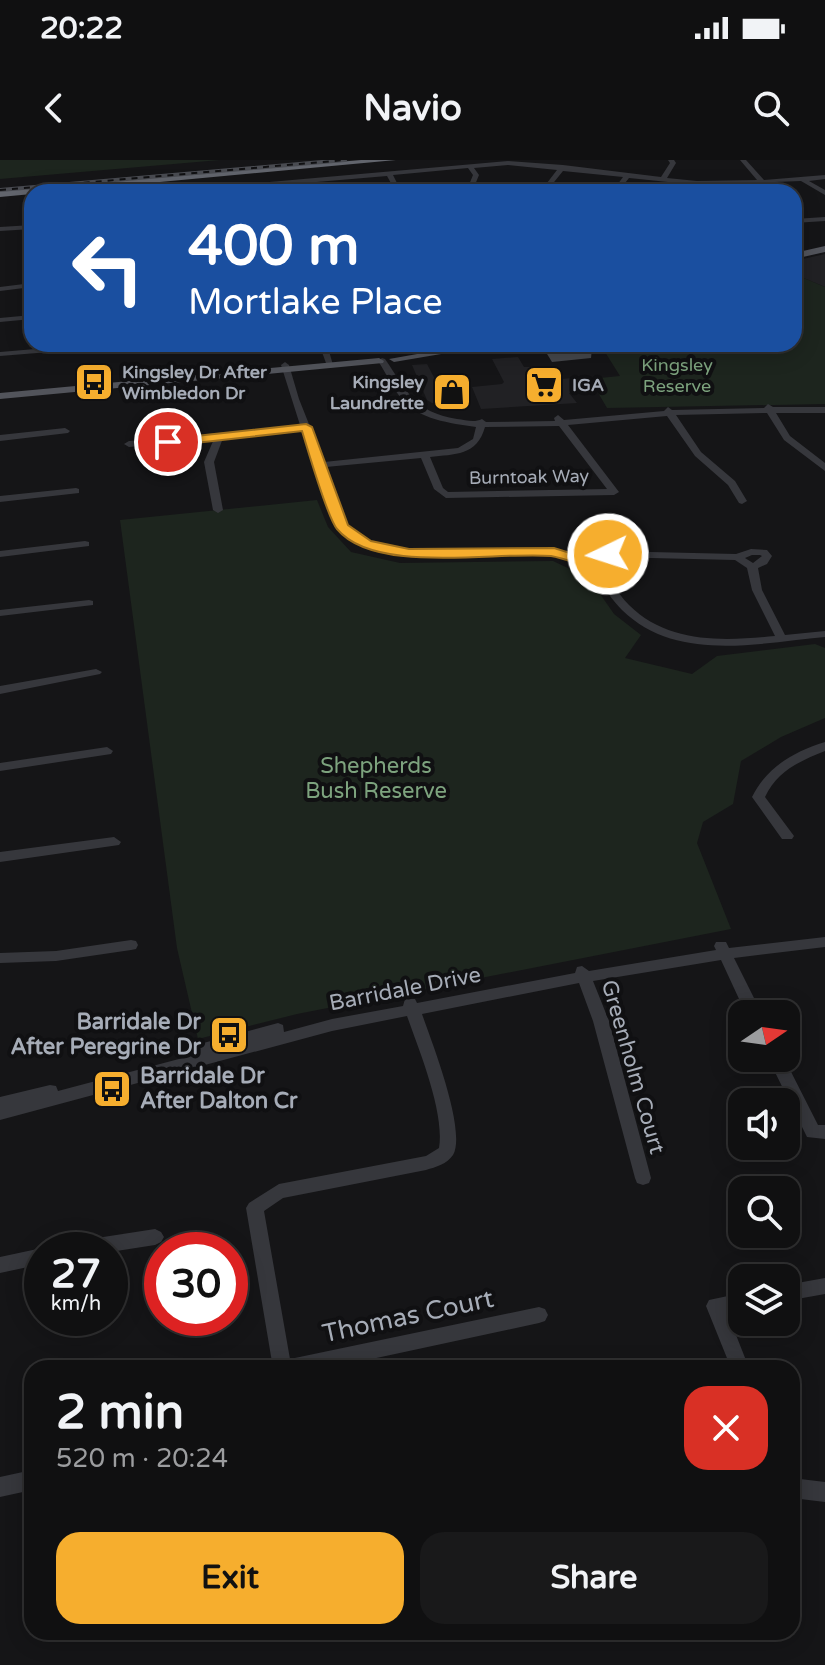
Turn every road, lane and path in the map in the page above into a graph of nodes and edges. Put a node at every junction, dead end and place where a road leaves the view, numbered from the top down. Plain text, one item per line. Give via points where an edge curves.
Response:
1 (280, 160) edge
2 (392, 160) edge
3 (671, 160) edge
4 (743, 160) edge
5 (607, 162) edge
6 (470, 166) junction
7 (563, 167) junction
8 (599, 171) junction
9 (389, 174) junction
10 (627, 176) junction
11 (825, 177) edge
12 (663, 180) junction
13 (803, 180) junction
14 (762, 182) junction
15 (697, 183) joint
16 (0, 184) edge
17 (115, 184) edge
18 (276, 184) edge
19 (394, 184) edge
20 (472, 184) edge
21 (549, 184) edge
22 (621, 184) edge
23 (24, 192) edge
24 (825, 193) edge
25 (0, 194) edge
26 (825, 219) edge
27 (802, 220) edge
28 (24, 228) edge
29 (0, 229) edge
30 (825, 248) edge
31 (802, 253) edge
32 (24, 286) edge
33 (0, 289) edge
34 (24, 318) edge
35 (0, 320) edge
36 (24, 352) edge
37 (326, 352) edge
38 (429, 352) edge
39 (437, 352) edge
40 (0, 354) edge
41 (386, 359) junction
42 (330, 362) junction
43 (282, 366) junction
44 (0, 394) edge
45 (825, 408) edge
46 (769, 409) junction
47 (669, 411) junction
48 (559, 419) junction
49 (188, 421) dead end
50 (481, 424) junction
51 (306, 427) junction
52 (65, 431) dead end
53 (0, 438) edge
54 (219, 438) junction
55 (195, 440) junction
56 (129, 444) dead end
57 (425, 455) junction
58 (321, 465) junction
59 (825, 468) edge
60 (76, 491) dead end
61 (0, 499) edge
62 (742, 501) dead end
63 (218, 510) dead end
64 (85, 544) dead end
65 (0, 554) edge
66 (737, 557) junction
67 (586, 562) junction
68 (752, 567) junction
69 (89, 603) dead end
70 (0, 613) edge
71 (825, 634) edge
72 (782, 639) junction
73 (96, 672) dead end
74 (0, 690) edge
75 (825, 746) edge
76 (107, 751) dead end
77 (0, 767) edge
78 (787, 836) dead end
79 (114, 842) dead end
80 (0, 857) edge
81 (825, 934) edge
82 (825, 942) edge
83 (131, 945) dead end
84 (723, 950) junction
85 (0, 958) edge
86 (583, 974) junction
87 (747, 1000) edge
88 (411, 1006) junction
89 (783, 1072) edge
90 (0, 1103) edge
91 (0, 1113) edge
92 (825, 1132) edge
93 (643, 1178) dead end
94 (24, 1260) edge
95 (0, 1265) edge
96 (825, 1286) edge
97 (800, 1290) edge
98 (728, 1304) edge
99 (539, 1315) dead end
100 (284, 1360) edge
101 (323, 1360) edge
102 (737, 1360) edge
103 (24, 1482) edge
104 (0, 1487) edge
105 (800, 1489) edge
106 (825, 1492) edge

1 - 16 highway
2 - 17 highway
3 - 12 street
4 - 14 street
5 - 8 street
6 - 7 street
6 - 9 street
6 - 20 street via 476,175
7 - 8 street
7 - 21 street
8 - 10 street
9 - 18 street
9 - 19 street
10 - 12 street
10 - 22 street
11 - 13 street
12 - 15 street
13 - 14 street
13 - 24 street
14 - 15 street
23 - 25 highway
26 - 27 street
28 - 29 street
30 - 31 main road
32 - 33 street
34 - 35 street
36 - 40 street
37 - 42 street
38 - 41 main road
39 - 41 main road
41 - 42 main road
41 - 50 street via 400,395 416,407 438,417
42 - 43 main road
43 - 44 main road
43 - 51 street
45 - 46 street
46 - 47 street
46 - 59 street via 787,438
47 - 48 street
47 - 62 street via 698,454 732,483
48 - 50 street
48 - 57 street, Burntoak Way via 614,492 446,495
49 - 55 street
50 - 57 street via 472,446
51 - 54 street
51 - 58 street
52 - 53 street
54 - 55 street
54 - 63 street via 209,462
55 - 56 street
57 - 58 street
58 - 67 street via 342,527 367,544 409,553 554,552
60 - 61 street
64 - 65 street
66 - 67 street via 608,554
66 - 68 street
66 - 68 street via 763,552 763,562
67 - 72 street via 601,573 627,610 671,635 727,644
68 - 72 street via 757,590
69 - 70 street
71 - 72 street
73 - 74 street
75 - 78 street via 776,769 765,780 758,797
76 - 77 street
79 - 80 street
81 - 84 street, Barridale Drive
82 - 84 street, Barridale Drive
83 - 85 street
84 - 86 street, Barridale Drive
84 - 87 street
86 - 88 street, Barridale Drive
86 - 93 street, Greenholm Court via 601,1021
88 - 90 street, Barridale Drive via 244,1037
88 - 91 street, Barridale Drive
88 - 100 street via 450,1128 447,1150 426,1163 279,1191 255,1208
89 - 92 street via 813,1132
94 - 95 street
96 - 97 street
98 - 102 street via 715,1306
99 - 101 street, Thomas Court
103 - 104 street
105 - 106 street

